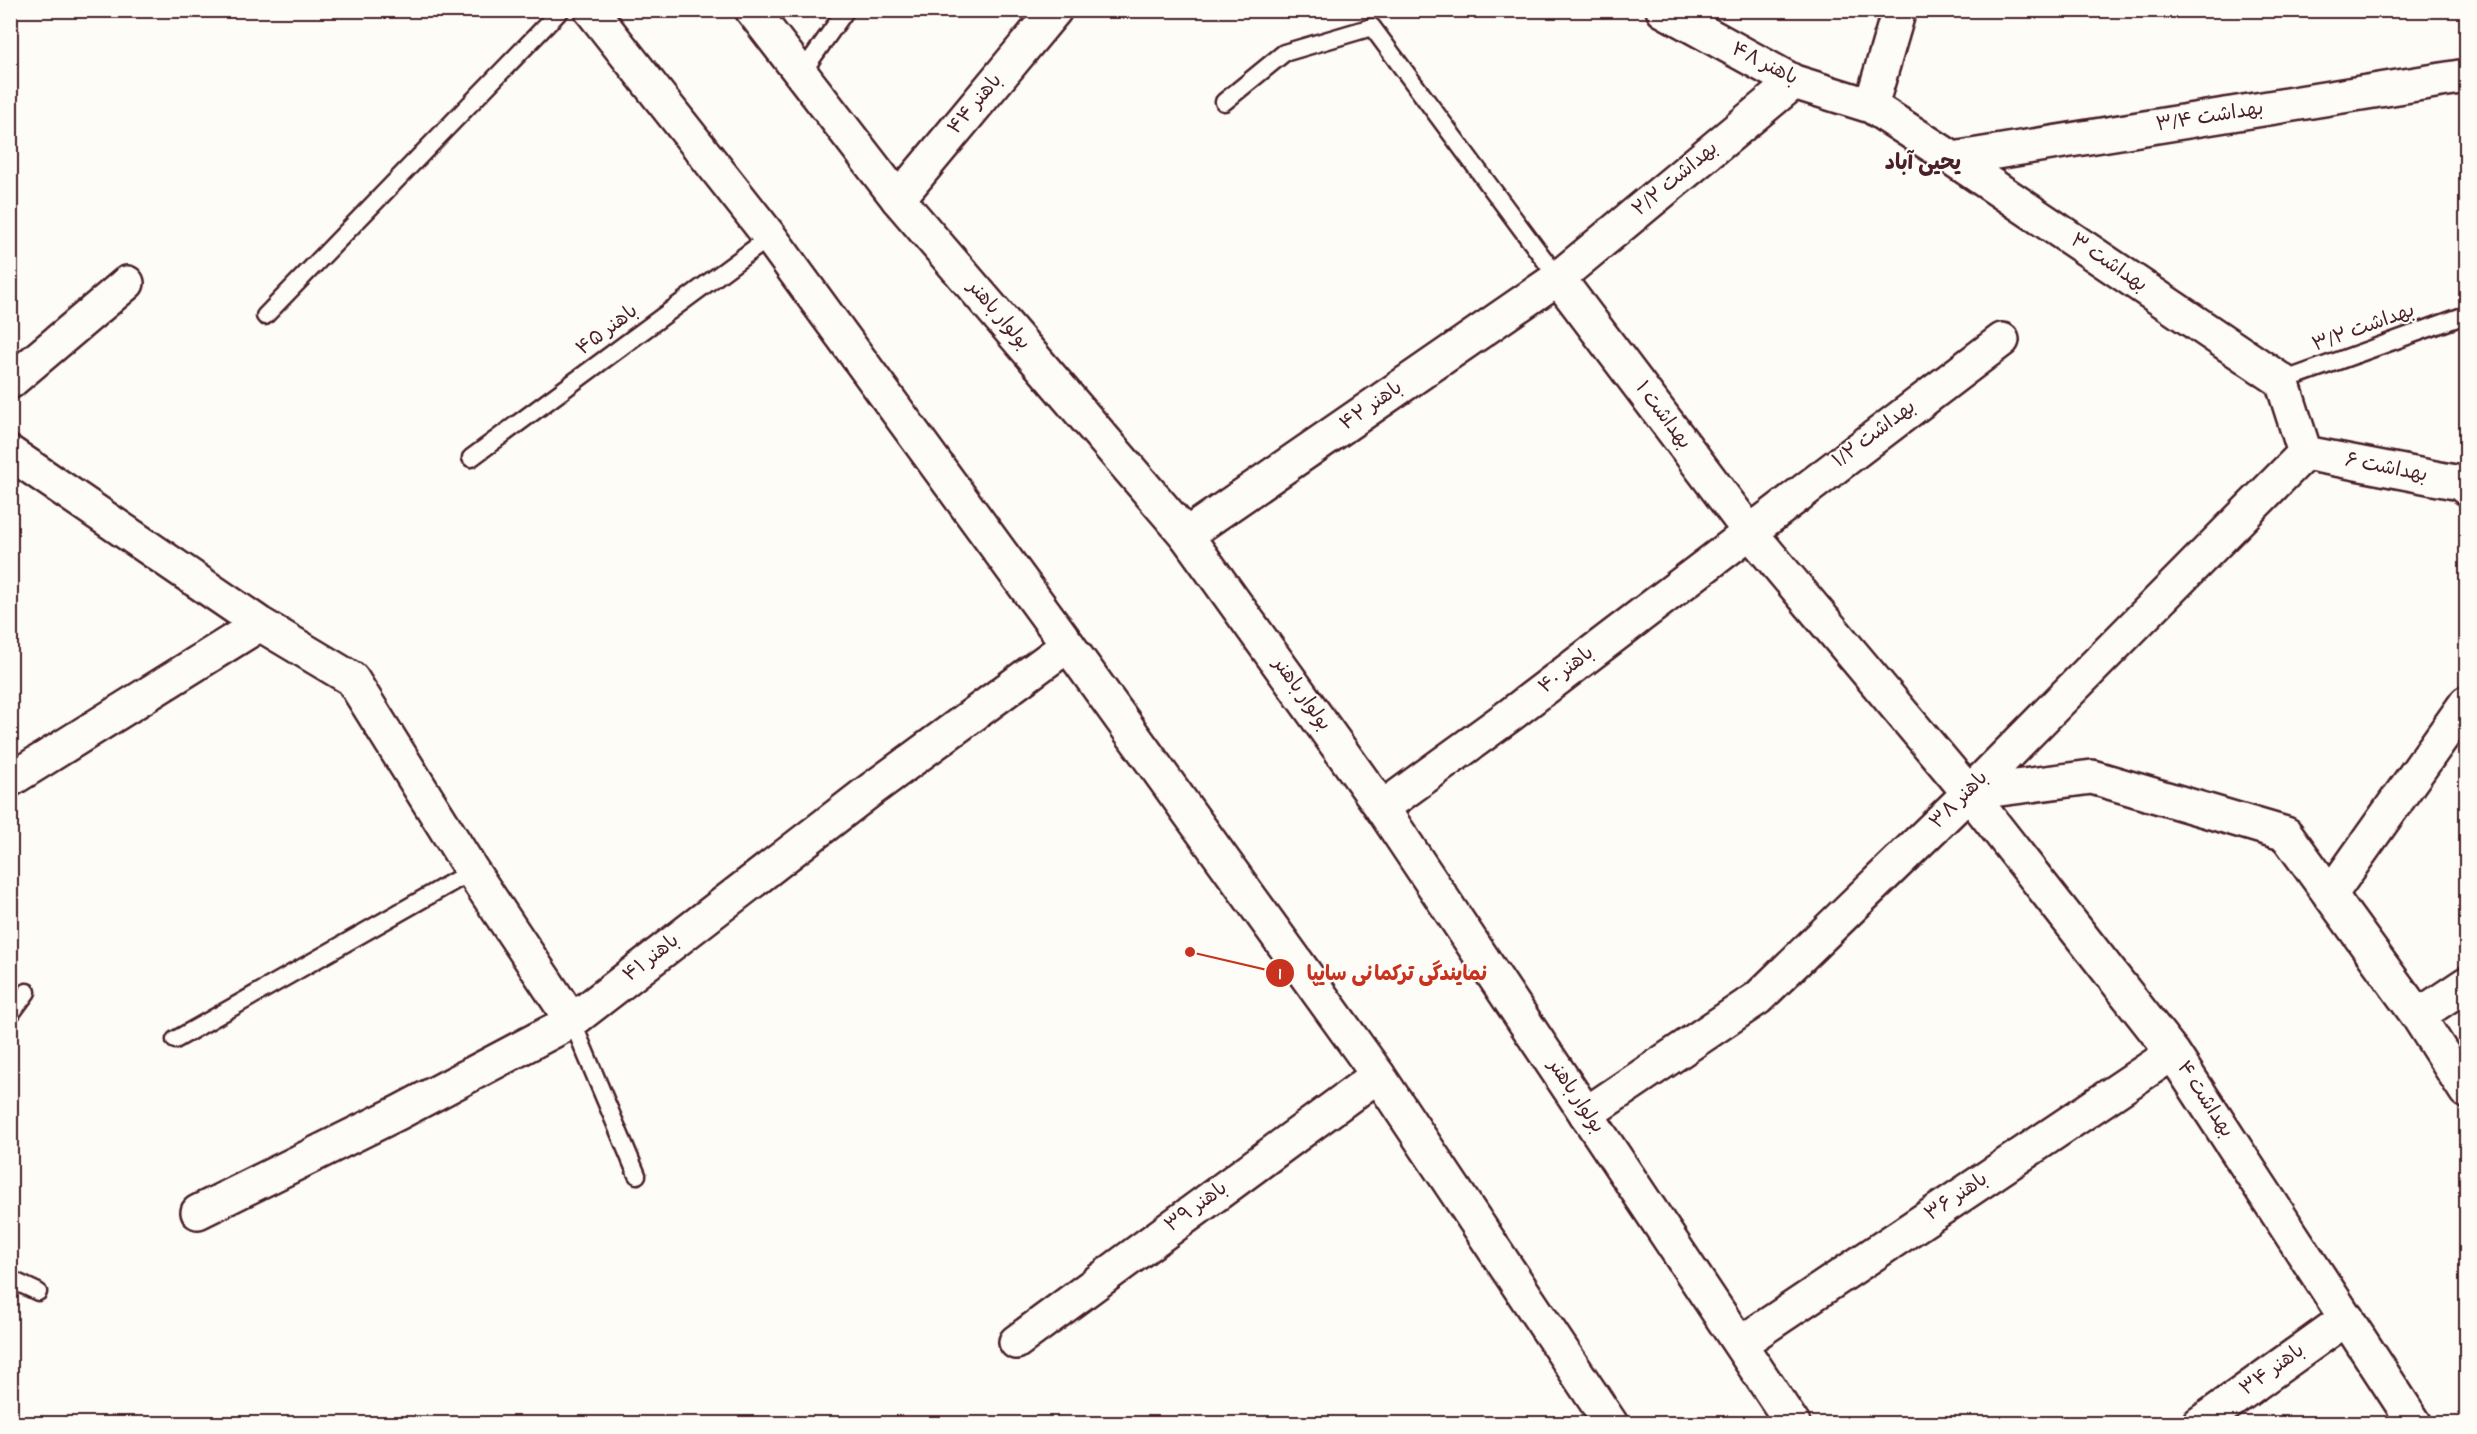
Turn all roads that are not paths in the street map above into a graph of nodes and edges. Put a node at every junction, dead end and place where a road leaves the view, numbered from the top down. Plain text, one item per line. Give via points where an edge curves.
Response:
1 (561, 10) edge
2 (591, 10) edge
3 (752, 10) edge
4 (846, 10) edge
5 (1055, 10) edge
6 (1663, 10) edge
7 (1899, 10) edge
8 (801, 74) junction
9 (2466, 76) edge
10 (1794, 82) junction
11 (1224, 102) dead end
12 (1871, 106) junction
13 (1953, 159) junction
14 (898, 199) junction
15 (770, 237) junction
16 (1558, 278) junction
17 (127, 283) dead end
18 (265, 316) dead end
19 (2460, 317) dead end
20 (2002, 340) dead end
21 (2282, 381) junction
22 (10, 382) edge
23 (10, 453) edge
24 (2305, 453) junction
25 (471, 458) dead end
26 (2466, 488) edge
27 (1749, 531) junction
28 (1186, 535) junction
29 (260, 624) junction
30 (1068, 645) junction
31 (2466, 703) edge
32 (10, 780) edge
33 (1969, 794) junction
34 (1382, 808) junction
35 (472, 871) junction
36 (2330, 895) junction
37 (2466, 984) edge
38 (27, 993) dead end
39 (10, 1015) edge
40 (2418, 1016) junction
41 (572, 1021) junction
42 (175, 1040) dead end
43 (2173, 1053) junction
44 (1378, 1075) junction
45 (2466, 1091) edge
46 (1586, 1114) junction
47 (637, 1175) dead end
48 (198, 1212) dead end
49 (10, 1279) edge
50 (38, 1292) dead end
51 (2347, 1318) junction
52 (1016, 1342) dead end
53 (1741, 1344) junction
54 (1611, 1424) edge
55 (1793, 1424) edge
56 (2199, 1424) edge
57 (2415, 1424) edge

1 - 18 lane
2 - 15 street
3 - 8 street, بولوار باهنر
4 - 8 lane
5 - 14 street, باهنر ۴۴
6 - 10 street, باهنر ۴۸
7 - 12 street
8 - 14 street, بولوار باهنر
9 - 13 street, بهداشت ۳/۴
10 - 12 street, باهنر ۴۸
10 - 16 street, بهداشت ۲/۲
11 - 16 lane, بهداشت ۱ via 1284,53 1372,27
12 - 13 street, بهداشت ۳
13 - 21 street, بهداشت ۳
14 - 28 street, بولوار باهنر
15 - 25 lane, باهنر ۴۵
15 - 30 street
16 - 27 street, بهداشت ۱
16 - 28 street, باهنر ۴۲
17 - 22 street
19 - 21 lane, بهداشت ۳/۲
20 - 27 street, بهداشت ۱/۲
21 - 24 street
23 - 29 street
24 - 26 street, بهداشت ۶ via 2460,483
24 - 33 street, باهنر ۳۸
27 - 33 street, بهداشت ۱
27 - 34 street, باهنر ۴۰
28 - 34 street, بولوار باهنر
29 - 32 street
29 - 35 street via 352,679
30 - 41 street, باهنر ۴۱ via 868,792
30 - 44 street
31 - 36 street
33 - 36 street via 2092,777 2286,834
33 - 43 street, بهداشت ۴
33 - 46 street, باهنر ۳۸ via 1758,998
34 - 46 street, بولوار باهنر
35 - 41 street
35 - 42 lane
36 - 40 street
37 - 40 street
38 - 39 lane
40 - 45 street
41 - 47 lane
41 - 48 street, باهنر ۴۱
43 - 51 street, بهداشت ۴
43 - 53 street, باهنر ۳۶
44 - 52 street, باهنر ۳۹
44 - 54 street
46 - 53 street, بولوار باهنر
49 - 50 lane
51 - 56 street, باهنر ۳۴
51 - 57 street, بهداشت ۴
53 - 55 street, بولوار باهنر

